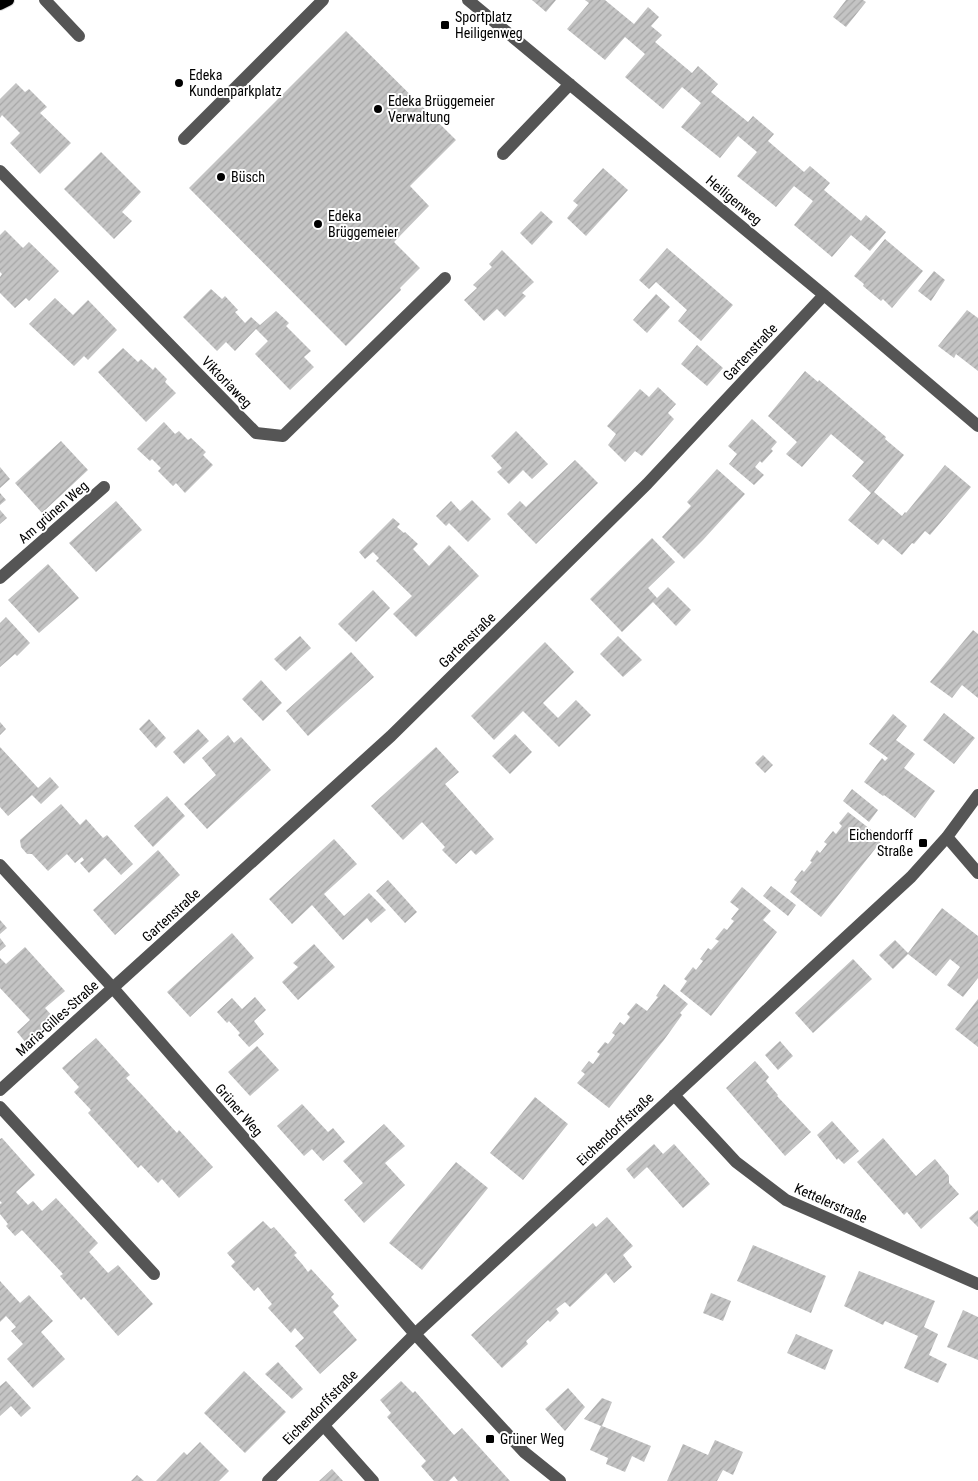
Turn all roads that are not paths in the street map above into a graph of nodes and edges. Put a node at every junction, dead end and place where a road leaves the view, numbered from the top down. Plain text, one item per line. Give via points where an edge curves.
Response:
1 (8, 0) edge
2 (45, 0) edge
3 (323, 0) edge
4 (468, 0) edge
5 (0, 4) edge
6 (79, 36) dead end
7 (570, 84) junction
8 (184, 139) dead end
9 (503, 154) dead end
10 (0, 171) edge
11 (445, 278) dead end
12 (824, 295) junction
13 (978, 426) edge
14 (104, 487) dead end
15 (0, 578) edge
16 (978, 796) edge
17 (947, 837) junction
18 (0, 865) edge
19 (978, 873) edge
20 (113, 988) junction
21 (0, 1090) edge
22 (674, 1096) junction
23 (0, 1107) edge
24 (154, 1274) dead end
25 (978, 1284) edge
26 (415, 1334) junction
27 (324, 1426) junction
28 (268, 1481) edge
29 (373, 1481) edge
30 (560, 1481) edge

1 - 5 main road
2 - 6 street
3 - 8 street
4 - 7 street, Heiligenweg
7 - 9 street
7 - 12 street, Heiligenweg
10 - 11 street, Viktoriaweg via 256,433 283,436
12 - 13 street, Heiligenweg
12 - 20 street, Gartenstraße via 647,484 391,736
14 - 15 street, Am grünen Weg
16 - 17 street, Eichendorffstraße
17 - 19 street
17 - 22 street, Eichendorffstraße via 911,877
18 - 20 street, Grüner Weg
20 - 21 street, Maria-Gilles-Straße
20 - 26 street, Grüner Weg
22 - 25 street, Kettelerstraße via 736,1162 786,1200
22 - 26 street, Eichendorffstraße
23 - 24 street
26 - 27 street, Eichendorffstraße
26 - 30 street, Grüner Weg via 524,1452
27 - 28 street, Eichendorffstraße
27 - 29 street

